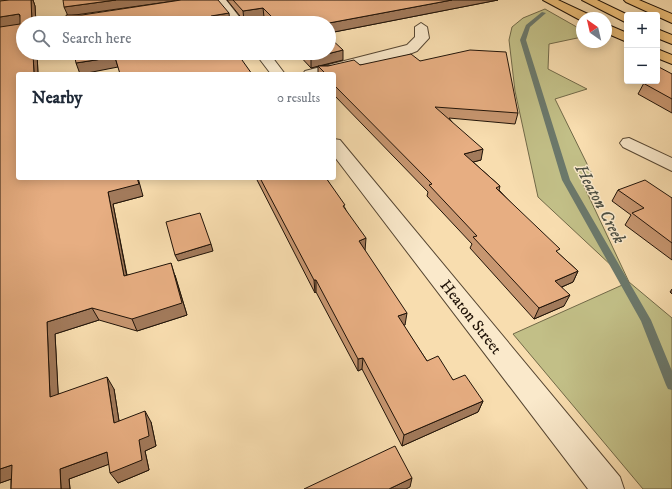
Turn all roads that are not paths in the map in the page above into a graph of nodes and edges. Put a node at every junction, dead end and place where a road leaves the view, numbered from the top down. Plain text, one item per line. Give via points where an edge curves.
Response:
1 (220, 0) edge
2 (549, 0) edge
3 (588, 0) edge
4 (630, 0) edge
5 (658, 0) edge
6 (672, 7) edge
7 (576, 13) edge
8 (233, 16) edge
9 (624, 18) edge
10 (672, 19) edge
11 (421, 27) dead end
12 (612, 31) edge
13 (660, 34) edge
14 (624, 37) edge
15 (672, 40) edge
16 (660, 54) edge
17 (267, 60) edge
18 (672, 60) edge
19 (276, 72) edge
20 (318, 72) edge
21 (629, 142) dead end
22 (336, 147) edge
23 (672, 165) edge
24 (608, 489) edge

1 - 8 street
2 - 7 highway
3 - 9 highway
4 - 10 highway
5 - 6 highway
11 - 20 street via 422,38 406,51
12 - 14 highway
13 - 15 highway
16 - 18 highway
17 - 19 street
21 - 23 street
22 - 24 street, Heaton Street

